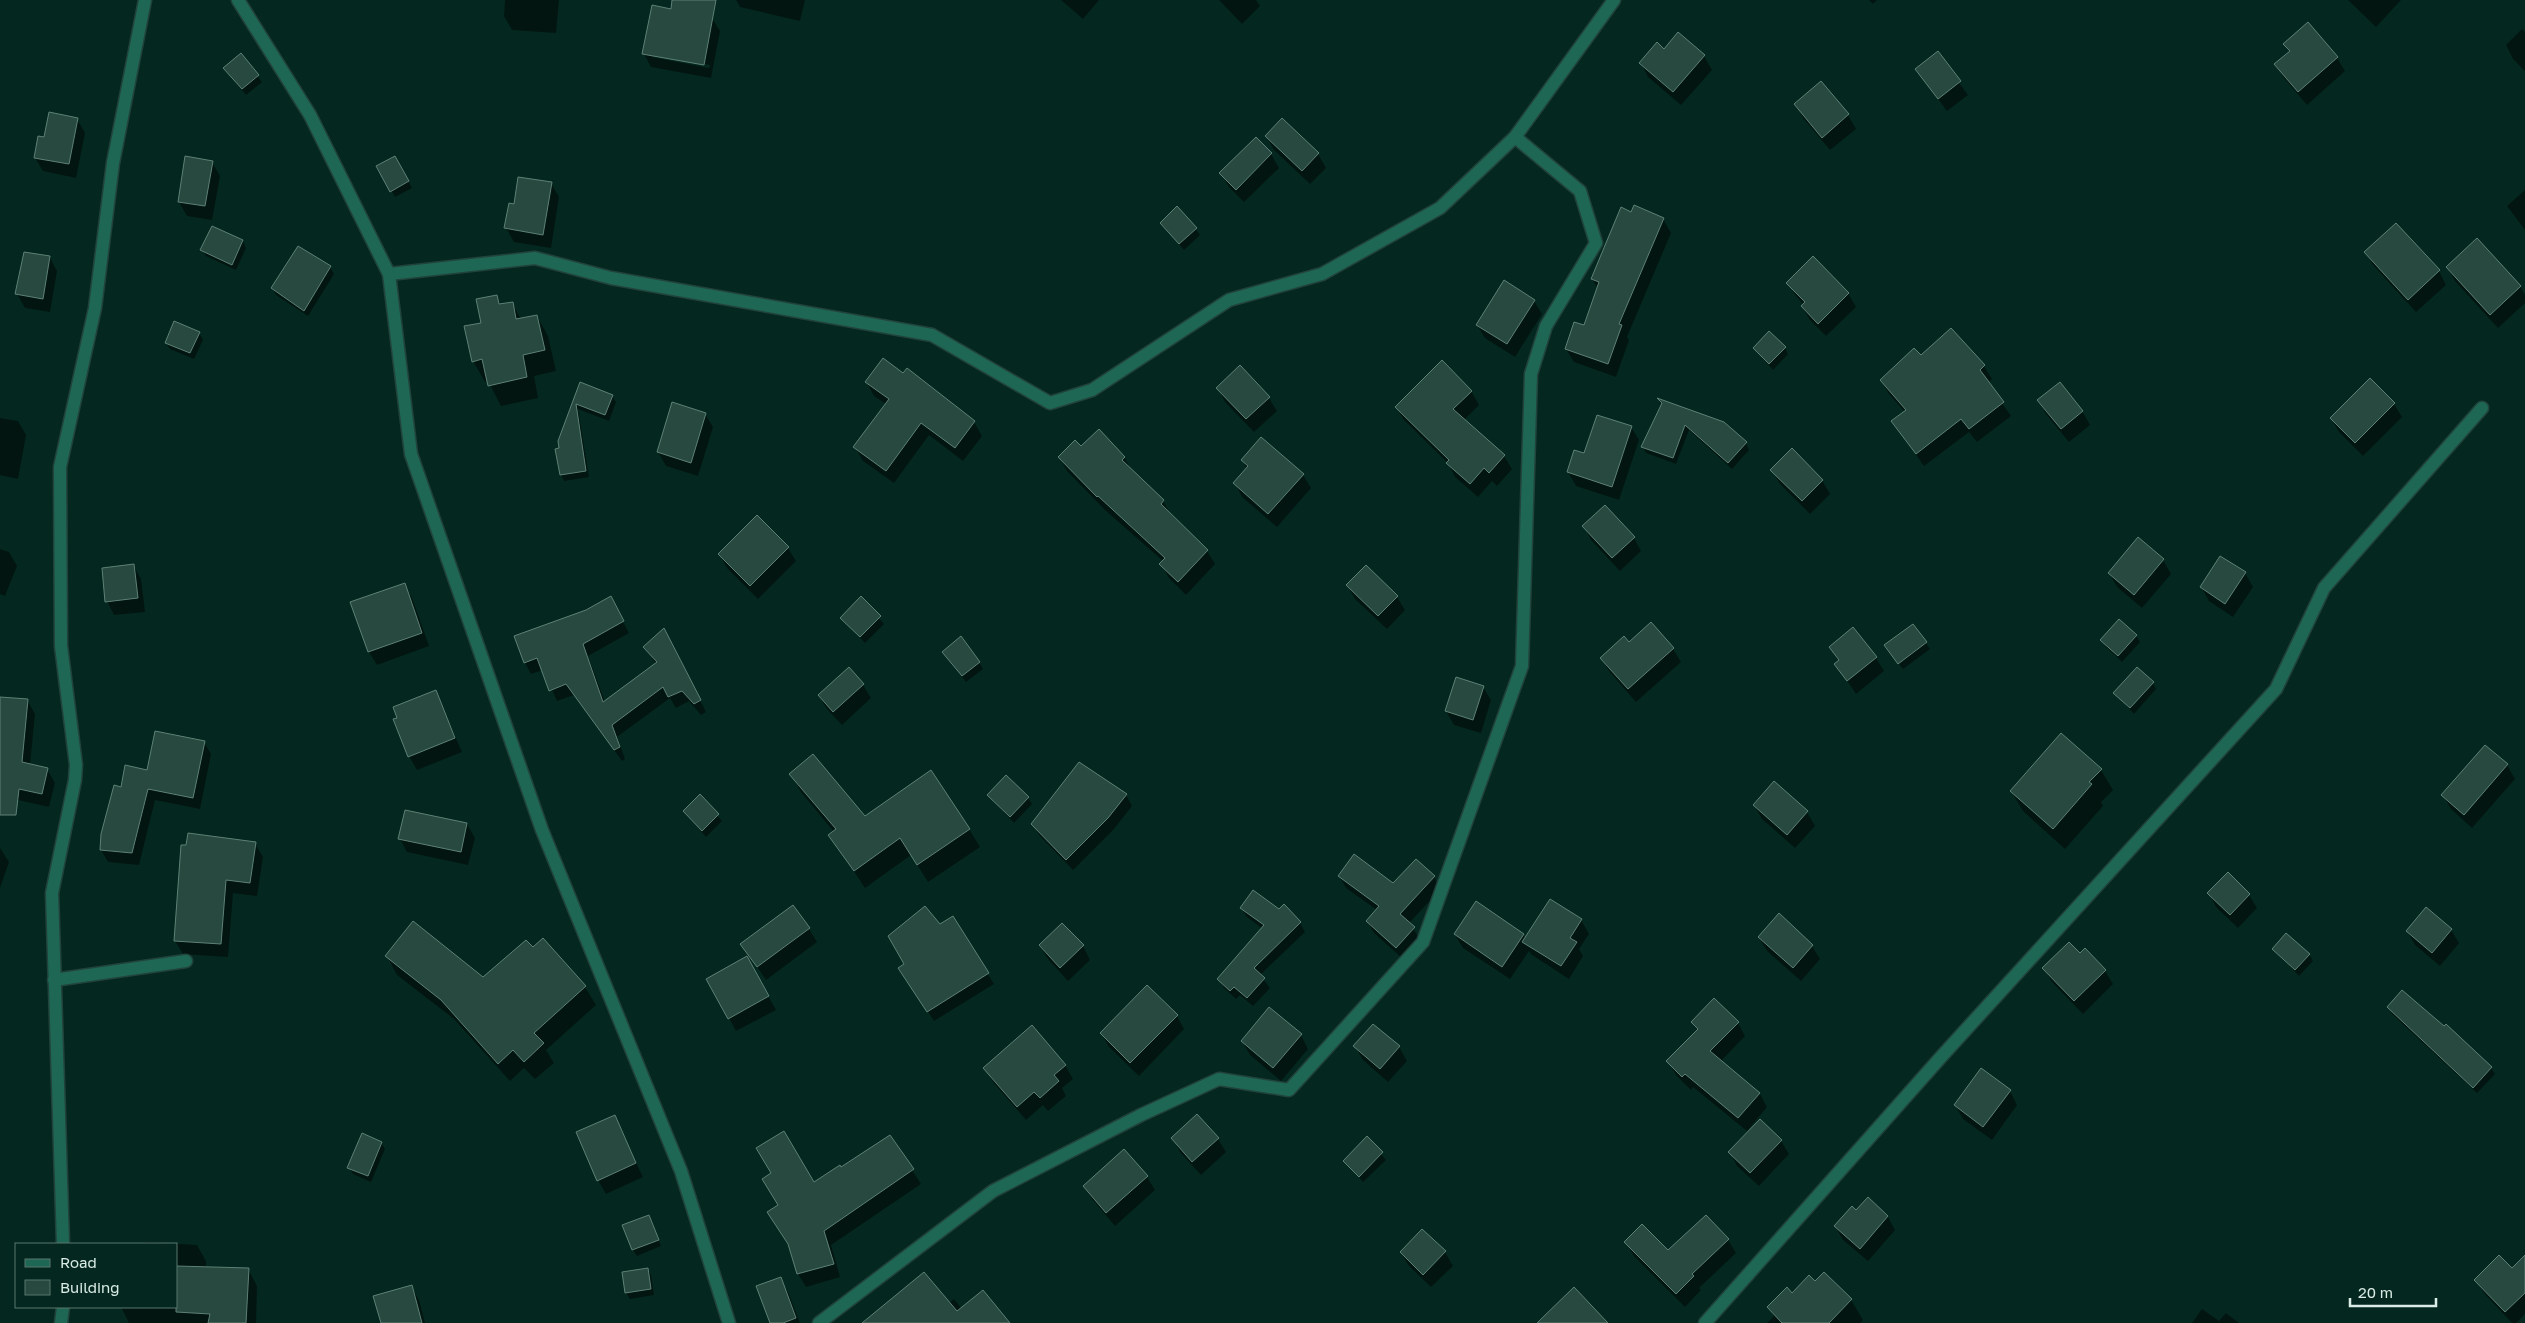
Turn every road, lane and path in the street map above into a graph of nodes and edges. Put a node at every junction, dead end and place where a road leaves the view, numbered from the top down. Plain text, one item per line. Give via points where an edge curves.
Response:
1 (145, 0) edge
2 (238, 0) edge
3 (1614, 0) edge
4 (1515, 137) junction
5 (389, 274) junction
6 (2482, 408) dead end
7 (186, 962) dead end
8 (54, 980) junction
9 (63, 1243) edge
10 (63, 1308) edge
11 (61, 1323) edge
12 (729, 1323) edge
13 (819, 1323) edge
14 (1705, 1323) edge

1 - 8 street via 113,163 95,308 60,467 61,646 76,765 52,893
2 - 5 street via 310,115
3 - 4 street
4 - 5 street via 1440,208 1322,274 1229,300 1092,390 1050,403 932,335 611,278 535,258
4 - 13 street via 1580,191 1596,243 1546,326 1532,374 1522,666 1423,942 1289,1090 1220,1079 1142,1115 993,1191
5 - 12 street via 411,454 542,830 681,1171
6 - 14 street via 2324,588 2276,689 1941,1057
7 - 8 street
8 - 9 street
10 - 11 street

